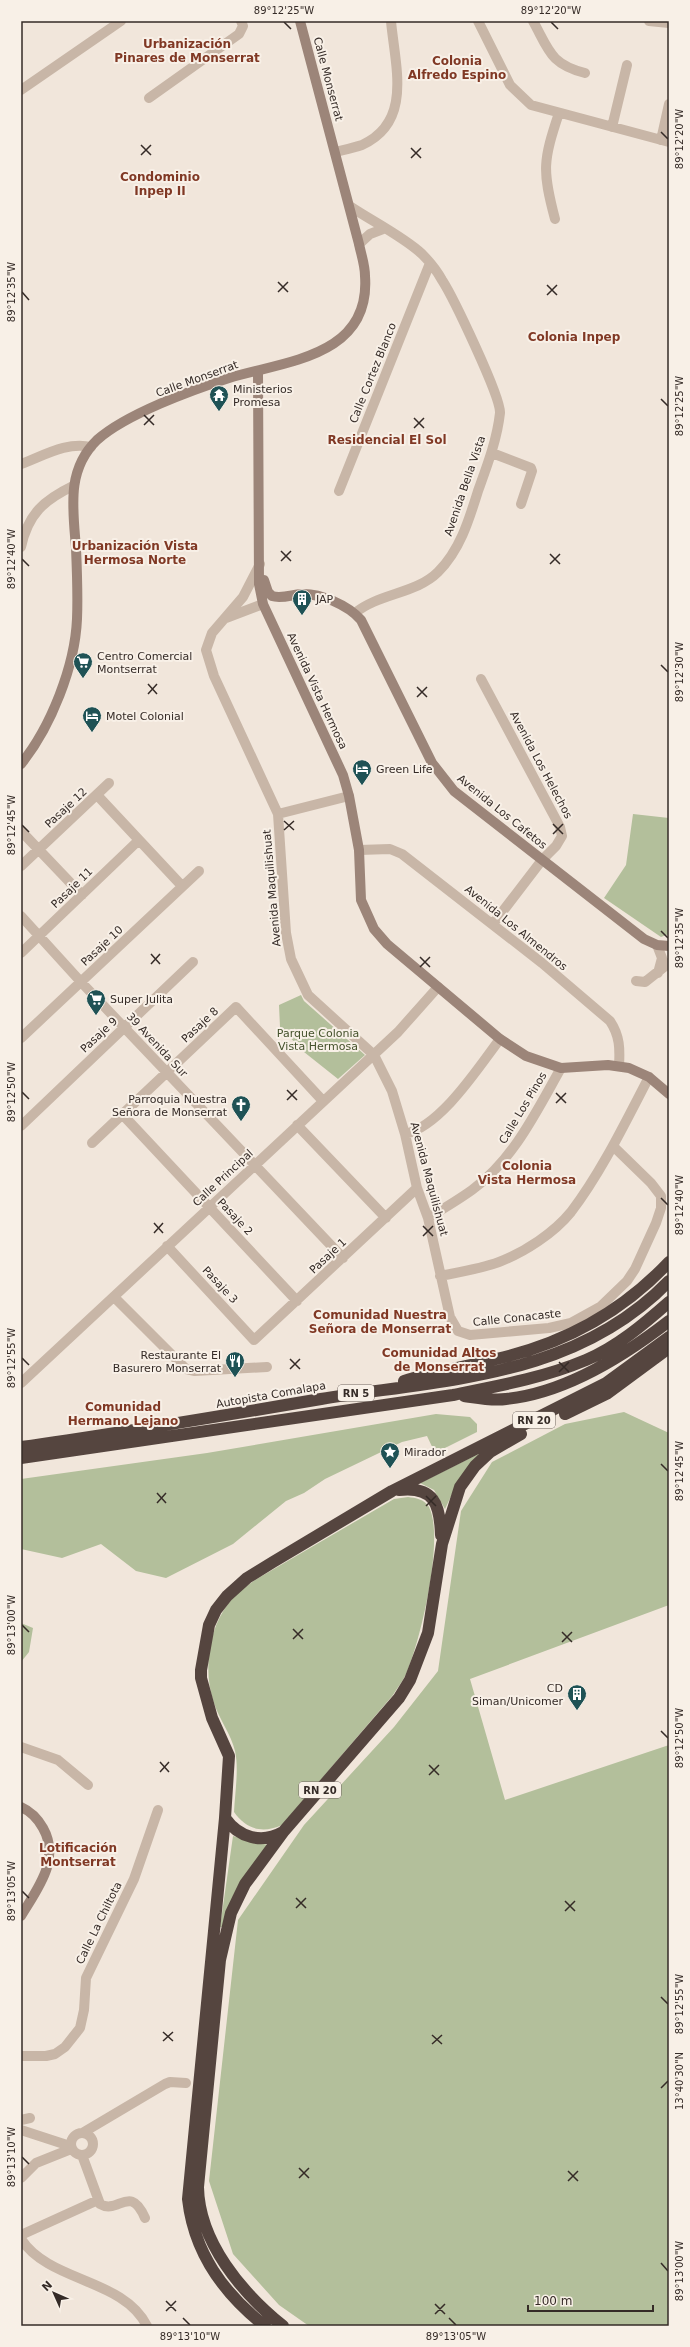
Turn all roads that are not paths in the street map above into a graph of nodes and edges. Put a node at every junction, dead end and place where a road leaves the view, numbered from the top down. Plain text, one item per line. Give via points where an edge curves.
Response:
1 (121, 21) edge
2 (241, 21) edge
3 (300, 21) edge
4 (391, 21) edge
5 (478, 21) edge
6 (533, 21) edge
7 (649, 21) edge
8 (669, 24) edge
9 (627, 65) dead end
10 (585, 73) dead end
11 (21, 90) edge
12 (149, 98) dead end
13 (669, 104) edge
14 (559, 113) junction
15 (612, 127) junction
16 (665, 141) edge
17 (335, 152) junction
18 (351, 207) junction
19 (555, 219) dead end
20 (383, 229) junction
21 (359, 244) junction
22 (430, 263) junction
23 (258, 372) junction
24 (90, 447) junction
25 (492, 453) junction
26 (21, 464) edge
27 (73, 486) junction
28 (339, 491) dead end
29 (521, 504) dead end
30 (21, 547) edge
31 (260, 564) junction
32 (277, 598) junction
33 (263, 604) junction
34 (355, 613) junction
35 (224, 619) junction
36 (277, 633) junction
37 (481, 679) dead end
38 (21, 764) edge
39 (109, 784) dead end
40 (97, 795) junction
41 (350, 796) junction
42 (278, 814) junction
43 (21, 831) edge
44 (139, 840) junction
45 (38, 849) junction
46 (359, 850) junction
47 (542, 860) junction
48 (21, 866) edge
49 (199, 871) dead end
50 (182, 886) junction
51 (82, 895) junction
52 (21, 916) edge
53 (493, 924) junction
54 (39, 936) junction
55 (657, 945) junction
56 (669, 946) edge
57 (21, 953) edge
58 (193, 962) dead end
59 (669, 963) edge
60 (658, 973) junction
61 (636, 981) dead end
62 (81, 982) junction
63 (438, 987) junction
64 (124, 1028) junction
65 (21, 1038) edge
66 (500, 1039) junction
67 (374, 1055) junction
68 (619, 1066) junction
69 (561, 1068) junction
70 (167, 1073) junction
71 (649, 1077) junction
72 (669, 1094) edge
73 (323, 1101) junction
74 (122, 1114) junction
75 (297, 1125) junction
76 (21, 1126) edge
77 (405, 1134) junction
78 (92, 1143) dead end
79 (613, 1146) junction
80 (254, 1165) junction
81 (417, 1188) junction
82 (209, 1207) junction
83 (386, 1218) junction
84 (428, 1218) junction
85 (167, 1246) junction
86 (343, 1258) junction
87 (669, 1262) edge
88 (440, 1276) junction
89 (669, 1281) edge
90 (114, 1297) junction
91 (297, 1301) junction
92 (669, 1302) edge
93 (669, 1321) edge
94 (669, 1336) edge
95 (254, 1340) joint
96 (669, 1348) edge
97 (267, 1367) dead end
98 (21, 1383) edge
99 (374, 1391) junction
100 (453, 1395) junction
101 (21, 1447) edge
102 (21, 1458) edge
103 (392, 1491) junction
104 (442, 1544) junction
105 (21, 1746) edge
106 (88, 1785) dead end
107 (21, 1807) edge
108 (158, 1810) dead end
109 (225, 1818) junction
110 (284, 1831) junction
111 (21, 1916) edge
112 (21, 2056) edge
113 (186, 2083) dead end
114 (21, 2130) edge
115 (84, 2132) junction
116 (71, 2148) junction
117 (82, 2155) junction
118 (21, 2178) edge
119 (98, 2200) junction
120 (145, 2218) dead end
121 (21, 2235) edge
122 (21, 2239) edge
123 (147, 2326) edge
124 (265, 2326) edge
125 (283, 2326) edge

1 - 11 street
2 - 12 street via 243,26 239,34
3 - 17 street, Calle Monserrat
4 - 17 street via 398,101 392,120 384,130 367,142
5 - 14 street via 507,79 517,93 531,105
6 - 10 street via 552,57 562,65
7 - 8 street
9 - 15 street
13 - 16 street
14 - 15 street
14 - 19 street via 546,154 544,172
15 - 16 street
17 - 18 street, Calle Monserrat
18 - 20 street, Avenida Bella Vista
18 - 21 street, Calle Monserrat
20 - 21 street via 370,234
20 - 22 street, Avenida Bella Vista via 421,253
21 - 23 street, Calle Monserrat via 365,276 364,295 356,320 346,334 314,356
22 - 25 street, Avenida Bella Vista via 443,280 489,377 500,411
22 - 28 street, Calle Cortez Blanco
23 - 24 street, Calle Monserrat via 230,378 141,413 108,432
23 - 31 street, Avenida Vista Hermosa
24 - 26 street via 71,446
24 - 27 street, Calle Monserrat via 80,464
25 - 29 street via 531,468
25 - 34 street, Avenida Bella Vista via 464,534 443,567 420,584 368,604
27 - 30 street via 43,504 24,532
27 - 38 street, Calle Monserrat via 77,616 71,663 42,732
31 - 32 street via 268,592
31 - 33 street, Avenida Vista Hermosa via 259,584
31 - 35 street, Avenida Maquilishuat via 243,597
32 - 34 street via 303,594 314,596
32 - 36 street via 271,608
33 - 35 street, Avenida Maquilishuat
33 - 36 street, Avenida Vista Hermosa
34 - 47 street, Avenida Los Cafetos via 437,771 459,796
35 - 42 street, Avenida Maquilishuat via 212,633 206,650 214,676
36 - 41 street, Avenida Vista Hermosa via 343,775
37 - 47 street, Avenida Los Helechos via 560,827 560,841
39 - 40 street, Pasaje 12
40 - 44 street
40 - 45 street, Pasaje 12
41 - 42 street
41 - 46 street, Avenida Vista Hermosa
42 - 67 street, Avenida Maquilishuat via 286,933 291,959 298,977 308,995
43 - 45 street
44 - 50 street
44 - 51 street, Pasaje 11
45 - 48 street, Pasaje 12
45 - 51 street
46 - 53 street, Avenida Los Almendros via 397,851
46 - 63 street, Avenida Vista Hermosa via 361,900 374,929 395,952
47 - 53 street, Avenida Los Helechos
47 - 55 street, Avenida Los Cafetos via 644,939
49 - 50 street, Pasaje 10
50 - 62 street, Pasaje 10
51 - 54 street, Pasaje 11
52 - 54 street, 39 Avenida Sur
53 - 68 street, Avenida Los Almendros via 610,1021 620,1044
54 - 57 street, Pasaje 11
54 - 62 street, 39 Avenida Sur
55 - 56 street, Avenida Los Cafetos
55 - 60 street via 662,958
58 - 64 street, Pasaje 9
59 - 60 street
60 - 61 street via 645,982
62 - 64 street, 39 Avenida Sur
62 - 65 street, Pasaje 10
63 - 66 street, Avenida Vista Hermosa
63 - 67 street, Calle Principal via 406,1024
64 - 70 street, 39 Avenida Sur
64 - 76 street, Pasaje 9
66 - 69 street, Avenida Vista Hermosa via 526,1056
66 - 77 street via 462,1088 428,1124 417,1131
67 - 73 street, Calle Principal
67 - 77 street, Avenida Maquilishuat via 392,1091
68 - 69 street, Avenida Vista Hermosa
68 - 71 street, Avenida Vista Hermosa via 633,1069
69 - 84 street, Calle Los Pinos via 524,1134 508,1156 473,1190
70 - 73 street, Pasaje 8 via 236,1008
70 - 74 street, Pasaje 8
70 - 80 street, 39 Avenida Sur
71 - 72 street, Avenida Vista Hermosa
71 - 79 street
73 - 75 street, Calle Principal
74 - 78 street, Pasaje 8
74 - 82 street, Pasaje 2
75 - 80 street, Calle Principal
75 - 83 street
77 - 81 street, Avenida Maquilishuat
79 - 88 street via 571,1212 539,1240 500,1262
79 - 88 street, Calle Conacaste via 651,1183 661,1196 661,1208 633,1273 600,1307 576,1321 560,1326 470,1335 458,1331 454,1326
80 - 82 street, Calle Principal
80 - 86 street, 39 Avenida Sur
81 - 83 street, Pasaje 1
81 - 84 street, Avenida Maquilishuat
82 - 85 street, Calle Principal
82 - 91 street, Pasaje 2
83 - 86 street, Pasaje 1
84 - 88 street, Avenida Maquilishuat
85 - 90 street, Calle Principal
85 - 95 street, Pasaje 3
86 - 91 street, Pasaje 1
87 - 99 highway via 630,1297 596,1321 564,1338 533,1349 426,1374
89 - 99 highway, Autopista Comalapa / RN 5 via 648,1302 623,1320 595,1338 564,1352 525,1365 457,1380
90 - 97 street via 186,1369 195,1371
90 - 98 street, Calle Principal
91 - 95 street, Pasaje 1
92 - 100 highway, RN 5 via 634,1332 587,1360 514,1384
93 - 100 highway via 625,1353 568,1382 506,1399
94 - 103 highway, RN 20 via 606,1383
96 - 104 highway, RN 20 via 608,1393 490,1452 475,1466 460,1487
99 - 101 highway, Autopista Comalapa / RN 5
100 - 102 highway, RN 5
103 - 104 highway via 417,1489 432,1498 440,1516
103 - 109 highway, RN 20 via 247,1578 216,1610 204,1644 201,1678 213,1723 229,1756
104 - 110 highway, RN 20 via 428,1633 410,1680 399,1698
105 - 106 street via 58,1760
107 - 111 street via 42,1826 48,1838 51,1855 42,1879
108 - 112 street, Calle La Chiltota via 134,1879 86,1978 80,2028 65,2048 55,2054
109 - 110 highway via 239,1832 252,1838 272,1837
109 - 124 highway, RN 20 via 188,2199 194,2233 203,2257 233,2296
110 - 125 highway, RN 20 via 239,1895 225,1934 220,1960 198,2187 203,2225 215,2249 257,2302
113 - 115 street via 165,2084
114 - 116 street
115 - 116 street via 74,2136
115 - 117 street via 90,2136 93,2145 90,2151
116 - 117 street via 76,2154
116 - 118 street via 36,2163
117 - 119 street
119 - 120 street via 106,2206 126,2201 134,2202 141,2208
119 - 121 street
122 - 123 street via 46,2262 122,2300

